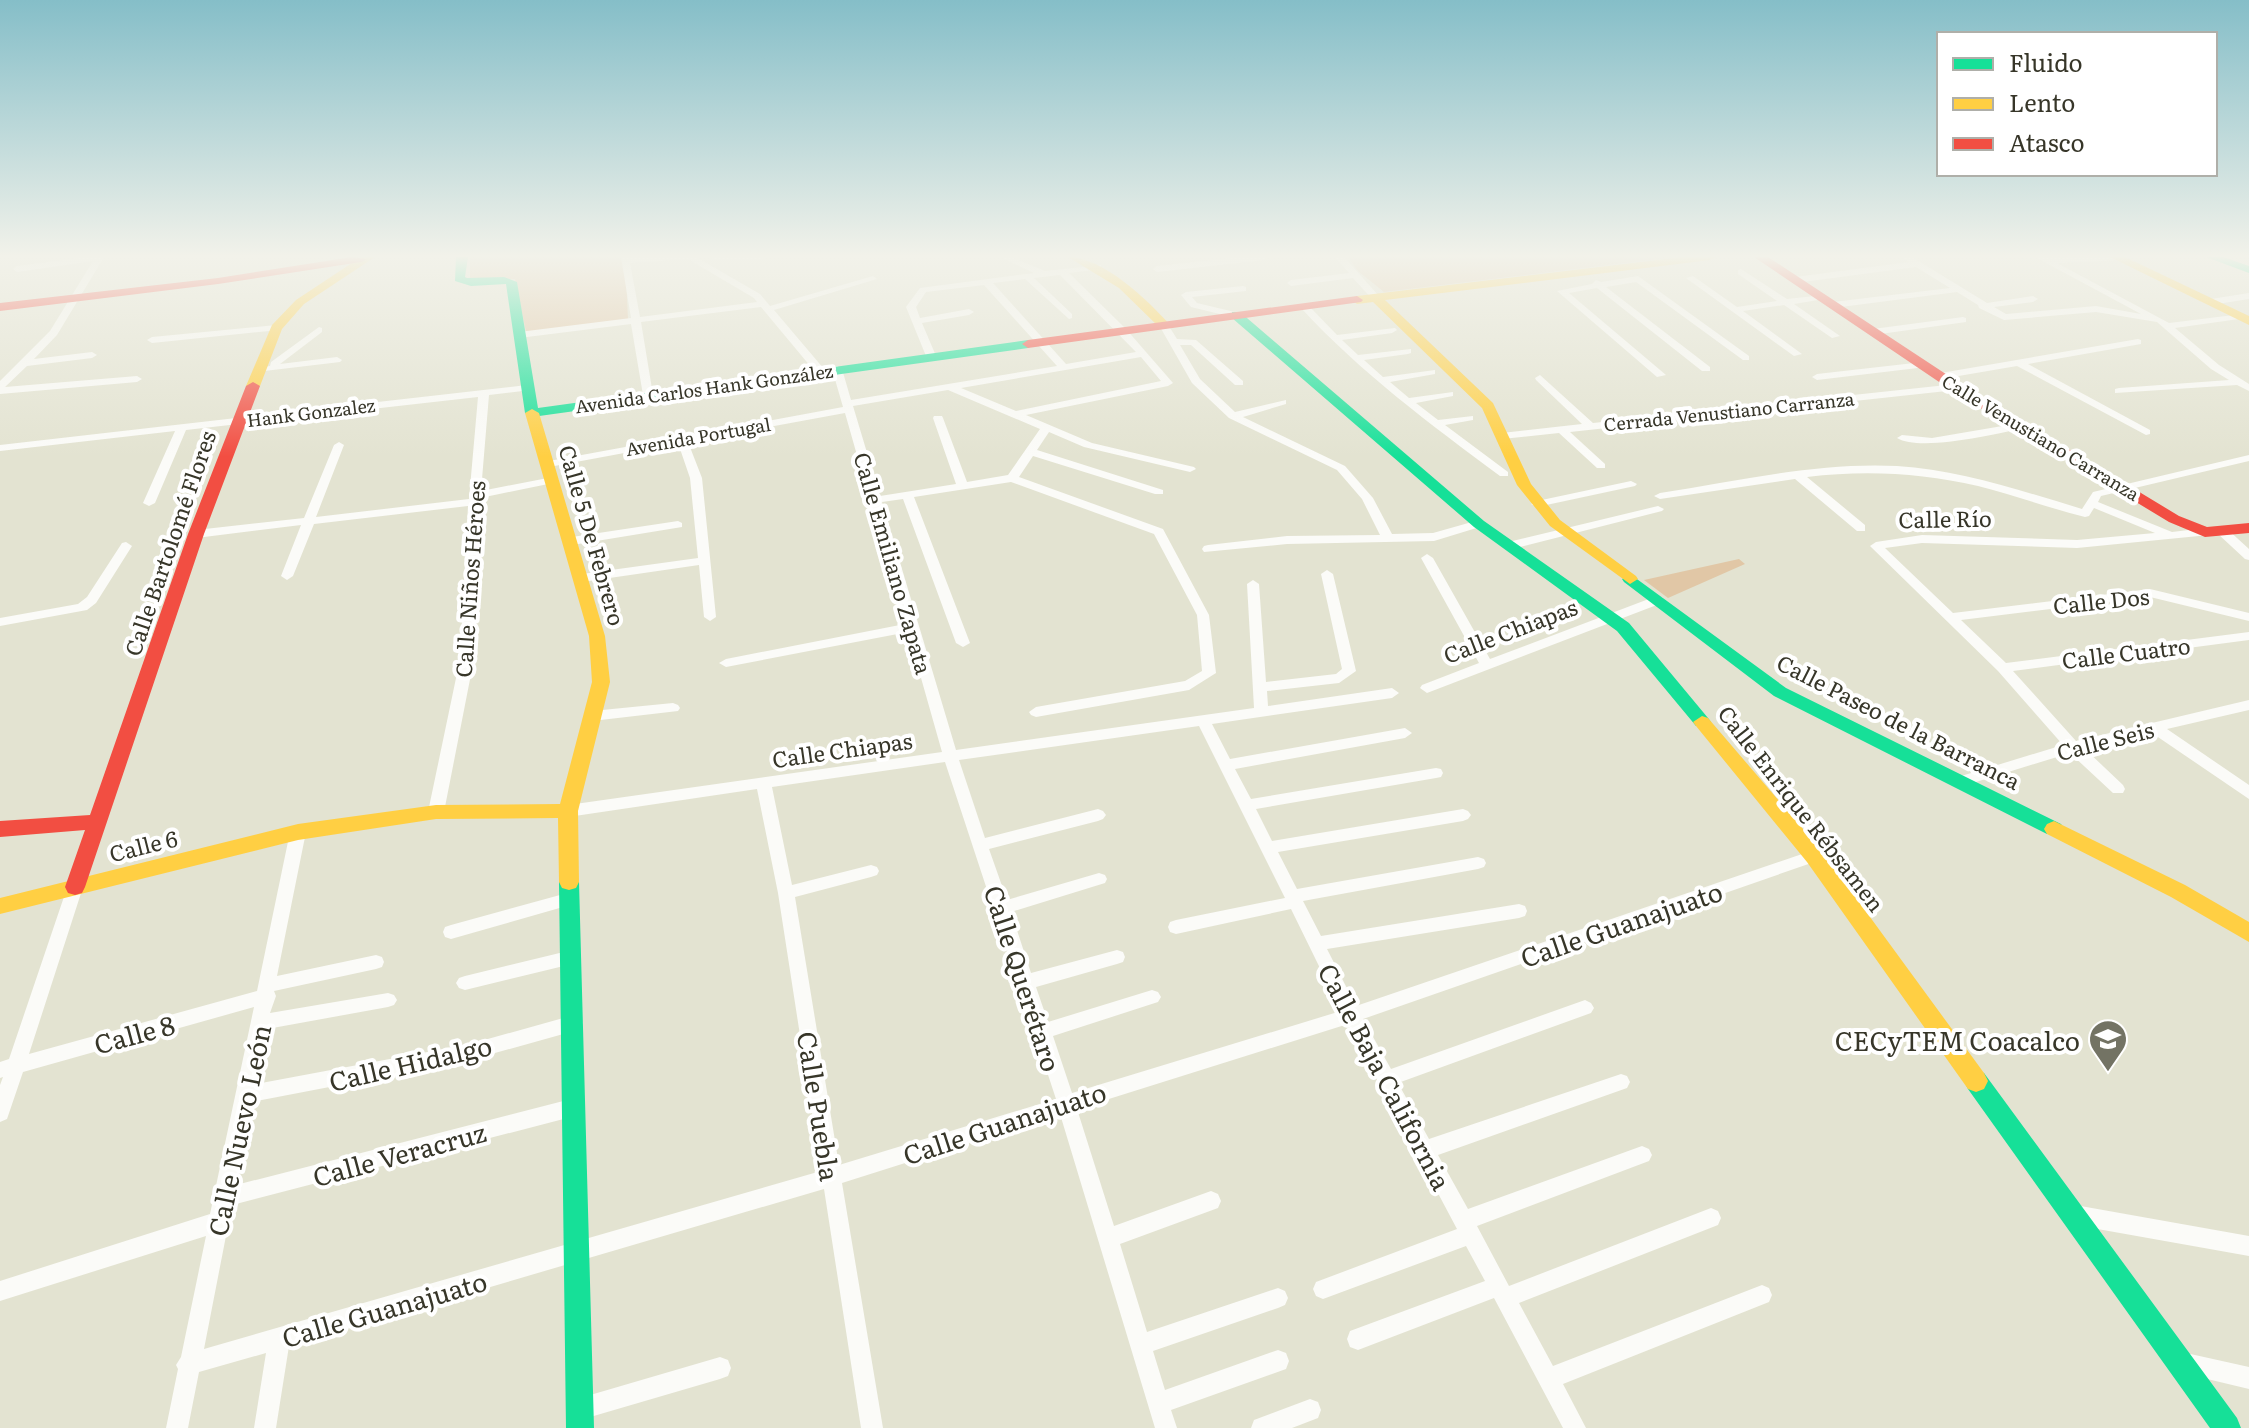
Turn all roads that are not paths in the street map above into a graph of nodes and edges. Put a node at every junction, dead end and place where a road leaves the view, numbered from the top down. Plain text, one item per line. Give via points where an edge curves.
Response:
1 (2163, 323) edge
2 (60, 324) edge
3 (280, 324) edge
4 (517, 324) edge
5 (613, 324) edge
6 (635, 324) edge
7 (783, 324) edge
8 (918, 324) edge
9 (1025, 324) edge
10 (1115, 324) edge
11 (1160, 324) edge
12 (1206, 324) edge
13 (1246, 324) edge
14 (1320, 324) edge
15 (1403, 324) edge
16 (1600, 324) edge
17 (1648, 324) edge
18 (1700, 324) edge
19 (1754, 324) edge
20 (1817, 324) edge
21 (1861, 324) edge
22 (1936, 324) edge
23 (276, 328) junction
24 (319, 330) dead end
25 (1392, 330) dead end
26 (1123, 331) junction
27 (1873, 332) junction
28 (1169, 334) junction
29 (519, 335) junction
30 (1835, 336) dead end
31 (1333, 338) junction
32 (152, 340) dead end
33 (1042, 342) junction
34 (2138, 342) dead end
35 (1408, 351) dead end
36 (1144, 354) junction
37 (1797, 354) dead end
38 (92, 355) dead end
39 (931, 356) junction
40 (1358, 358) junction
41 (1746, 358) dead end
42 (337, 360) dead end
43 (25, 363) junction
44 (2019, 363) junction
45 (1923, 365) junction
46 (261, 368) junction
47 (1064, 368) junction
48 (1706, 369) dead end
49 (828, 370) junction
50 (1431, 372) dead end
51 (1661, 375) dead end
52 (1817, 377) dead end
53 (1540, 378) dead end
54 (137, 379) dead end
55 (1382, 380) junction
56 (1948, 382) junction
57 (1239, 383) dead end
58 (2244, 385) edge
59 (1, 386) edge
60 (950, 387) junction
61 (527, 388) junction
62 (2119, 391) dead end
63 (484, 392) junction
64 (1449, 394) dead end
65 (648, 395) junction
66 (1407, 401) junction
67 (1282, 402) dead end
68 (848, 406) junction
69 (532, 413) junction
70 (1017, 414) junction
71 (1233, 416) junction
72 (938, 418) dead end
73 (1469, 418) dead end
74 (238, 420) junction
75 (1436, 423) junction
76 (1590, 426) junction
77 (2020, 426) junction
78 (182, 427) junction
79 (1561, 429) junction
80 (1045, 430) junction
81 (2146, 432) dead end
82 (1502, 436) junction
83 (1902, 438) dead end
84 (682, 439) junction
85 (339, 445) dead end
86 (0, 448) edge
87 (1029, 451) junction
88 (2249, 458) edge
89 (1601, 466) dead end
90 (1190, 469) dead end
91 (551, 472) junction
92 (1504, 474) dead end
93 (1799, 476) junction
94 (1012, 478) junction
95 (1631, 484) dead end
96 (963, 486) junction
97 (2122, 486) junction
98 (1159, 492) dead end
99 (907, 494) junction
100 (474, 499) junction
101 (875, 500) junction
102 (149, 503) dead end
103 (1537, 504) junction
104 (2088, 509) junction
105 (307, 522) junction
106 (1479, 524) junction
107 (678, 525) dead end
108 (1861, 528) dead end
109 (2249, 528) edge
110 (1563, 530) junction
111 (2213, 531) junction
112 (196, 534) junction
113 (2172, 535) junction
114 (1388, 538) junction
115 (572, 541) junction
116 (126, 546) dead end
117 (1508, 546) junction
118 (1208, 549) dead end
119 (2249, 556) edge
120 (1427, 558) dead end
121 (704, 561) junction
122 (1327, 574) dead end
123 (287, 576) dead end
124 (582, 578) junction
125 (1253, 584) dead end
126 (1658, 600) junction
127 (1610, 616) junction
128 (2244, 616) edge
129 (710, 617) dead end
130 (1951, 617) junction
131 (0, 622) edge
132 (913, 627) junction
133 (2249, 634) edge
134 (963, 643) dead end
135 (726, 663) dead end
136 (1487, 665) junction
137 (2003, 668) junction
138 (1260, 687) junction
139 (1427, 688) dead end
140 (1392, 693) dead end
141 (2248, 707) edge
142 (673, 708) dead end
143 (1036, 712) dead end
144 (1261, 712) junction
145 (592, 716) junction
146 (1204, 721) junction
147 (2155, 728) junction
148 (1405, 733) dead end
149 (2073, 747) junction
150 (951, 758) junction
151 (1227, 765) junction
152 (1436, 773) dead end
153 (1963, 781) junction
154 (764, 785) junction
155 (2118, 789) dead end
156 (2249, 793) edge
157 (1247, 805) junction
158 (568, 811) junction
159 (436, 812) junction
160 (1098, 815) dead end
161 (1463, 815) dead end
162 (98, 822) junction
163 (0, 829) edge
164 (298, 832) junction
165 (980, 845) junction
166 (1268, 848) junction
167 (1814, 856) junction
168 (1478, 863) dead end
169 (871, 871) dead end
170 (1099, 879) dead end
171 (75, 887) junction
172 (786, 893) junction
173 (571, 898) junction
174 (1294, 899) junction
175 (0, 906) edge
176 (1001, 908) junction
177 (1519, 911) dead end
178 (1176, 927) dead end
179 (451, 932) dead end
180 (2249, 933) edge
181 (1316, 944) junction
182 (572, 957) junction
183 (1117, 957) dead end
184 (376, 962) dead end
185 (1026, 982) junction
186 (465, 983) dead end
187 (268, 990) junction
188 (1152, 997) dead end
189 (388, 1000) dead end
190 (1585, 1008) dead end
191 (1352, 1015) junction
192 (262, 1022) junction
193 (574, 1023) junction
194 (1042, 1032) junction
195 (9, 1068) edge
196 (1386, 1079) junction
197 (1621, 1082) dead end
198 (245, 1095) junction
199 (1066, 1102) junction
200 (575, 1107) junction
201 (0, 1113) edge
202 (1425, 1150) junction
203 (1642, 1155) dead end
204 (831, 1177) junction
205 (223, 1198) junction
206 (1211, 1201) dead end
207 (2074, 1215) junction
208 (1711, 1218) dead end
209 (218, 1222) junction
210 (1467, 1228) junction
211 (1108, 1238) junction
212 (2249, 1246) edge
213 (578, 1251) junction
214 (1323, 1289) dead end
215 (0, 1291) edge
216 (1502, 1292) junction
217 (1762, 1295) dead end
218 (1278, 1298) dead end
219 (279, 1339) junction
220 (1358, 1339) dead end
221 (1141, 1345) junction
222 (1278, 1361) dead end
223 (2178, 1362) junction
224 (187, 1365) junction
225 (720, 1368) dead end
226 (2249, 1378) edge
227 (1549, 1379) junction
228 (1159, 1403) junction
229 (1310, 1410) dead end
230 (580, 1419) edge
231 (177, 1428) edge
232 (265, 1428) edge
233 (872, 1428) edge
234 (1166, 1428) edge
235 (1262, 1428) edge
236 (1575, 1428) edge
237 (2227, 1428) edge

1 - 58 street
2 - 43 street
3 - 23 street, Calle Bartolomé Flores
4 - 29 street
5 - 29 street
6 - 65 street
7 - 49 street, Calle Emiliano Zapata
8 - 39 street
9 - 33 street
10 - 26 street
11 - 28 street
12 - 28 street, Avenida Carlos Hank González
13 - 106 street, Calle Enrique Rébsamen
14 - 31 street
15 - 82 street, Calle Paseo de la Barranca via 1488,406
16 - 51 street
17 - 48 street
18 - 41 street
19 - 37 street
20 - 30 street
21 - 27 street, Calle Venustiano Carranza
22 - 27 street
23 - 32 street
23 - 46 street, Calle Bartolomé Flores
24 - 46 street via 278,364
25 - 31 street
26 - 28 street, Avenida Carlos Hank González
26 - 33 street, Avenida Carlos Hank González
26 - 36 street
27 - 45 street, Calle Venustiano Carranza
28 - 57 street via 1193,342
28 - 71 street via 1196,381
29 - 61 street
31 - 40 street
33 - 39 street, Avenida Carlos Hank González
33 - 47 street
34 - 44 street, Cerrada Venustiano Carranza
35 - 40 street
36 - 47 street, Avenida Portugal
36 - 70 street via 1168,383
38 - 43 street
39 - 49 street, Avenida Carlos Hank González
40 - 55 street
42 - 46 street
43 - 59 street
44 - 56 street, Cerrada Venustiano Carranza
44 - 81 street
45 - 52 street
45 - 56 street, Calle Venustiano Carranza
46 - 74 street, Calle Bartolomé Flores
47 - 60 street, Avenida Portugal
49 - 65 street, Avenida Carlos Hank González
49 - 68 street, Calle Emiliano Zapata
50 - 55 street
53 - 76 street
54 - 59 street
55 - 66 street
56 - 76 street, Cerrada Venustiano Carranza
56 - 77 street, Calle Venustiano Carranza
58 - 62 street
60 - 68 street, Avenida Portugal
60 - 70 street
61 - 63 street, Hank Gonzalez
61 - 69 street
63 - 74 street, Hank Gonzalez
63 - 100 street, Calle Niños Héroes
64 - 66 street
65 - 69 street, Avenida Carlos Hank González
66 - 75 street
67 - 71 street
68 - 84 street, Avenida Portugal
68 - 101 street, Calle Emiliano Zapata
69 - 91 street, Calle 5 De Febrero
70 - 80 street
71 - 114 street via 1341,468 1367,498
72 - 96 street
73 - 75 street
74 - 78 street, Hank Gonzalez
74 - 112 street, Calle Bartolomé Flores
75 - 92 street
76 - 79 street, Cerrada Venustiano Carranza
77 - 83 street via 1932,441
77 - 97 street, Calle Venustiano Carranza
78 - 86 street, Hank Gonzalez
78 - 102 street
79 - 82 street, Cerrada Venustiano Carranza
79 - 89 street
80 - 87 street
80 - 90 street
82 - 103 street, Calle Paseo de la Barranca
84 - 91 street, Avenida Portugal
84 - 121 street via 696,478
85 - 105 street
87 - 94 street
87 - 98 street
88 - 97 street
91 - 100 street, Avenida Portugal
91 - 115 street, Calle 5 De Febrero
93 - 104 street via 1874,469 1913,473
93 - 108 street
93 - 110 street via 1659,502
94 - 96 street
94 - 143 street via 1159,532 1203,615 1209,673 1201,680
95 - 103 street
96 - 99 street
97 - 104 street via 2097,494
97 - 111 street, Calle Venustiano Carranza via 2174,519
99 - 101 street
99 - 134 street
100 - 105 street, Avenida Portugal
100 - 159 street, Calle Niños Héroes via 467,659
101 - 132 street, Calle Emiliano Zapata
103 - 110 street, Calle Paseo de la Barranca
104 - 113 street
105 - 112 street, Avenida Portugal
105 - 123 street
106 - 114 street via 1434,537
106 - 117 street, Calle Enrique Rébsamen
107 - 115 street
109 - 111 street, Calle Río
110 - 117 street
110 - 126 street, Calle Paseo de la Barranca
111 - 113 street, Calle Río
111 - 119 street
112 - 162 street, Calle Bartolomé Flores
113 - 130 street, Calle Río via 2077,544 1922,539 1876,546
114 - 118 street via 1287,540
115 - 124 street, Calle 5 De Febrero
116 - 131 street via 92,600 82,607
117 - 127 street, Calle Enrique Rébsamen
120 - 136 street
121 - 124 street
121 - 129 street
122 - 138 street via 1349,671 1339,678
124 - 145 street, Calle 5 De Febrero via 597,636 601,682
125 - 138 street
126 - 127 street, Calle Chiapas
126 - 153 street, Calle Paseo de la Barranca via 1780,692
127 - 136 street, Calle Chiapas
127 - 167 street, Calle Enrique Rébsamen via 1679,690
128 - 130 street, Calle Dos via 2150,593
128 - 133 street
130 - 137 street, Calle Río
132 - 135 street
132 - 150 street, Calle Emiliano Zapata
133 - 137 street, Calle Cuatro
136 - 139 street, Calle Chiapas
137 - 149 street, Calle Río
138 - 144 street
140 - 144 street, Calle Chiapas
141 - 147 street, Calle Seis
142 - 145 street
144 - 146 street, Calle Chiapas
145 - 158 street, Calle 5 De Febrero
146 - 150 street, Calle Chiapas
146 - 151 street, Calle Baja California
147 - 149 street, Calle Seis
147 - 156 street
148 - 151 street
149 - 153 street, Calle Seis
149 - 155 street, Calle Río
150 - 154 street, Calle Chiapas
150 - 165 street, Calle Querétaro
151 - 157 street, Calle Baja California
152 - 157 street
153 - 180 street, Calle Paseo de la Barranca
154 - 158 street, Calle Chiapas
154 - 172 street, Calle Puebla
157 - 166 street, Calle Baja California
158 - 159 street, Calle Chiapas
158 - 173 street
159 - 164 street, Calle Chiapas
160 - 165 street
161 - 166 street
162 - 163 street
162 - 171 street, Calle Bartolomé Flores
164 - 171 street, Calle 6
164 - 187 street, Calle Nuevo León
165 - 176 street, Calle Querétaro
166 - 174 street, Calle Baja California
167 - 191 street, Calle Guanajuato
167 - 207 street, Calle Enrique Rébsamen
168 - 174 street
169 - 172 street
170 - 176 street
171 - 175 street, Calle 6
171 - 195 street
172 - 204 street, Calle Puebla
173 - 179 street
173 - 182 street
174 - 178 street
174 - 181 street, Calle Baja California
176 - 185 street, Calle Querétaro
177 - 181 street
181 - 191 street, Calle Baja California
182 - 186 street
182 - 193 street
183 - 185 street
184 - 187 street, Calle 8
185 - 194 street, Calle Querétaro
187 - 192 street, Calle Nuevo León
187 - 195 street, Calle 8
188 - 194 street
189 - 192 street
190 - 196 street
191 - 196 street, Calle Baja California
191 - 199 street, Calle Guanajuato
192 - 198 street, Calle Nuevo León
193 - 198 street, Calle Hidalgo via 442,1058
193 - 200 street
194 - 199 street, Calle Querétaro
195 - 201 street
196 - 202 street, Calle Baja California
197 - 202 street
198 - 205 street, Calle Nuevo León
199 - 204 street, Calle Guanajuato
199 - 211 street, Calle Querétaro
200 - 205 street, Calle Veracruz
200 - 213 street
202 - 210 street, Calle Baja California
203 - 210 street
204 - 213 street, Calle Guanajuato
204 - 233 street, Calle Puebla
205 - 209 street, Calle Nuevo León
206 - 211 street
207 - 212 street
207 - 223 street, Calle Enrique Rébsamen
208 - 216 street
209 - 215 street
209 - 224 street, Calle Nuevo León
210 - 214 street
210 - 216 street, Calle Baja California
211 - 221 street, Calle Querétaro
213 - 219 street, Calle Guanajuato
213 - 230 street
216 - 220 street
216 - 227 street, Calle Baja California
217 - 227 street
218 - 221 street
219 - 224 street, Calle Guanajuato
219 - 232 street
221 - 228 street, Calle Querétaro
222 - 228 street
223 - 226 street
223 - 237 street, Calle Enrique Rébsamen
224 - 231 street, Calle Nuevo León
225 - 230 street
227 - 236 street, Calle Baja California
228 - 234 street, Calle Querétaro
229 - 235 street

